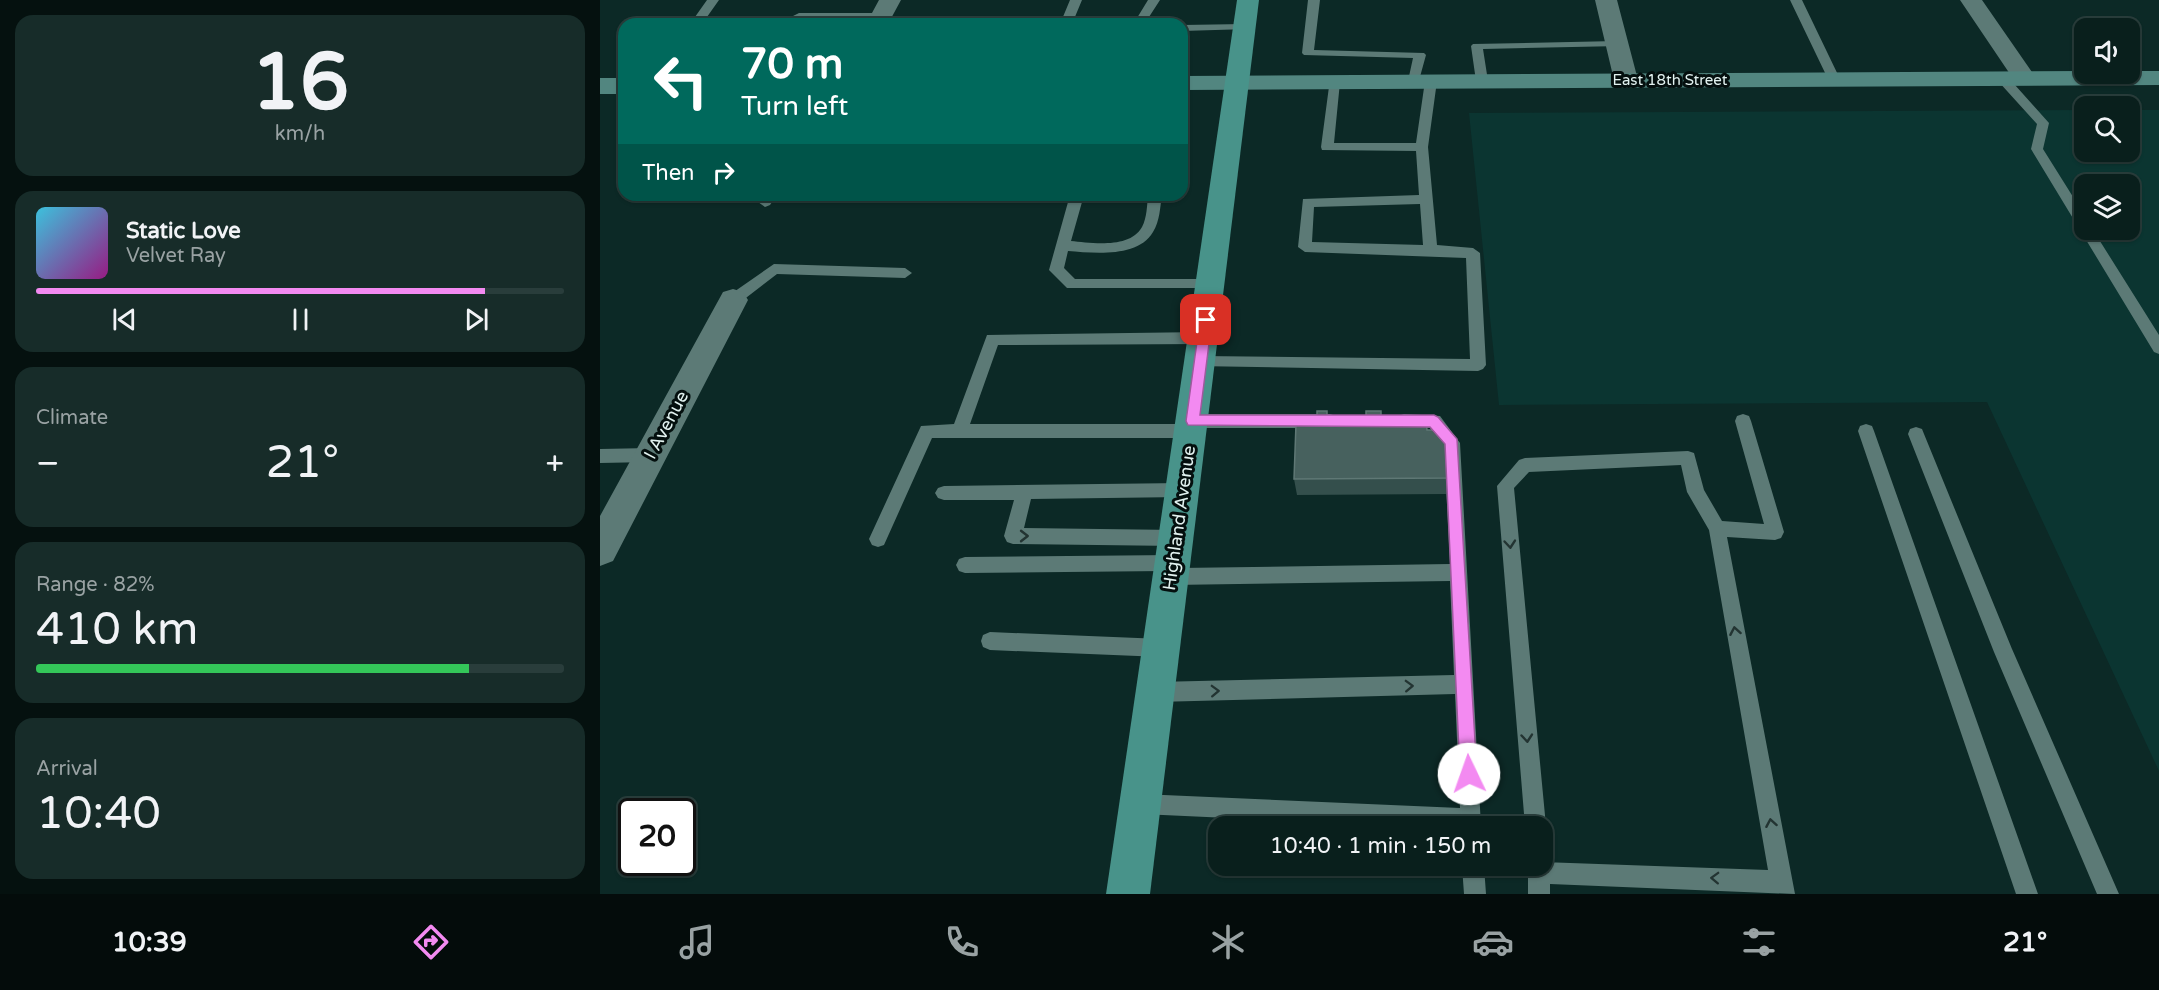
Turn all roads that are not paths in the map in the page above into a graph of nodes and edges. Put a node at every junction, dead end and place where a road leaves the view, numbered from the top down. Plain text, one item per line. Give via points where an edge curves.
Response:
1 (713, 0) edge
2 (1076, 0) edge
3 (1154, 0) edge
4 (1248, 0) edge
5 (1314, 0) edge
6 (1606, 0) edge
7 (1796, 0) edge
8 (1971, 0) edge
9 (883, 13) edge
10 (800, 16) dead end
11 (700, 18) edge
12 (1068, 18) edge
13 (1143, 18) edge
14 (1245, 27) junction
15 (1188, 28) edge
16 (1617, 44) junction
17 (2013, 78) junction
18 (2159, 78) edge
19 (1834, 79) junction
20 (1626, 80) junction
21 (1422, 81) junction
22 (1482, 81) junction
23 (1188, 82) edge
24 (1239, 82) junction
25 (1334, 82) junction
26 (600, 86) edge
27 (618, 86) edge
28 (1422, 147) junction
29 (1426, 199) junction
30 (1075, 201) edge
31 (1154, 201) edge
32 (2074, 209) edge
33 (2093, 240) edge
34 (1063, 246) junction
35 (1430, 250) junction
36 (904, 273) dead end
37 (1211, 284) junction
38 (733, 300) joint
39 (2159, 348) edge
40 (1202, 350) junction
41 (1342, 421) edge
42 (1388, 421) edge
43 (1743, 421) dead end
44 (1192, 426) junction
45 (960, 431) junction
46 (1866, 431) dead end
47 (1916, 434) dead end
48 (600, 456) edge
49 (650, 456) junction
50 (1183, 490) junction
51 (1025, 491) junction
52 (944, 493) dead end
53 (1717, 529) junction
54 (878, 539) dead end
55 (600, 550) edge
56 (1174, 559) junction
57 (965, 565) dead end
58 (1459, 572) junction
59 (990, 641) dead end
60 (1162, 648) junction
61 (1465, 684) junction
62 (1156, 692) junction
63 (1141, 804) junction
64 (1349, 816) edge
65 (1471, 816) edge
66 (1534, 816) edge
67 (1473, 876) edge
68 (1539, 877) edge
69 (1783, 887) edge
70 (1128, 894) edge
71 (1474, 894) edge
72 (2027, 894) edge
73 (2108, 894) edge

1 - 11 lane
2 - 12 lane
3 - 13 lane
4 - 14 main road, Highland Avenue
5 - 21 lane via 1308,53 1420,55
6 - 16 street
7 - 19 lane
8 - 17 street
9 - 10 lane
14 - 15 lane
14 - 24 main road, Highland Avenue
16 - 20 street
16 - 22 lane via 1477,46
17 - 18 main road, East 18th Street
17 - 19 main road, East 18th Street
17 - 32 lane via 2043,123 2037,150
19 - 20 main road, East 18th Street
20 - 22 main road, East 18th Street
21 - 22 main road, East 18th Street
21 - 25 main road, East 18th Street
21 - 28 lane
23 - 24 main road, East 18th Street
24 - 25 main road, East 18th Street
24 - 37 main road, Highland Avenue
25 - 28 lane via 1327,147
26 - 27 main road
28 - 29 lane
29 - 35 lane
29 - 35 lane via 1308,202 1305,247
30 - 34 lane
31 - 34 lane via 1146,232 1138,240 1116,247
33 - 39 lane
34 - 37 lane via 1056,270 1072,284
35 - 40 lane via 1473,253 1478,365
36 - 38 lane via 774,268
37 - 40 main road, Highland Avenue
38 - 49 street, I Avenue
40 - 44 main road, Highland Avenue
40 - 45 lane via 992,339
41 - 44 lane
42 - 58 lane via 1434,421 1452,443
43 - 53 lane via 1775,532
44 - 45 lane
44 - 50 main road, Highland Avenue
45 - 54 lane via 927,431
46 - 72 lane
47 - 73 lane
48 - 49 lane
49 - 55 street, I Avenue
50 - 51 lane
50 - 56 main road, Highland Avenue
51 - 52 lane
51 -> 56 lane via 1013,536
53 -> 66 lane via 1696,492 1688,458 1525,465 1504,486
69 -> 53 lane
56 - 57 lane
56 - 58 lane
56 - 60 main road, Highland Avenue
58 - 61 lane
59 - 60 lane
60 - 62 main road, Highland Avenue
62 -> 61 lane
61 - 65 lane
62 - 63 main road, Highland Avenue
63 - 64 lane
63 - 70 main road, Highland Avenue
67 - 71 lane
69 -> 68 lane

